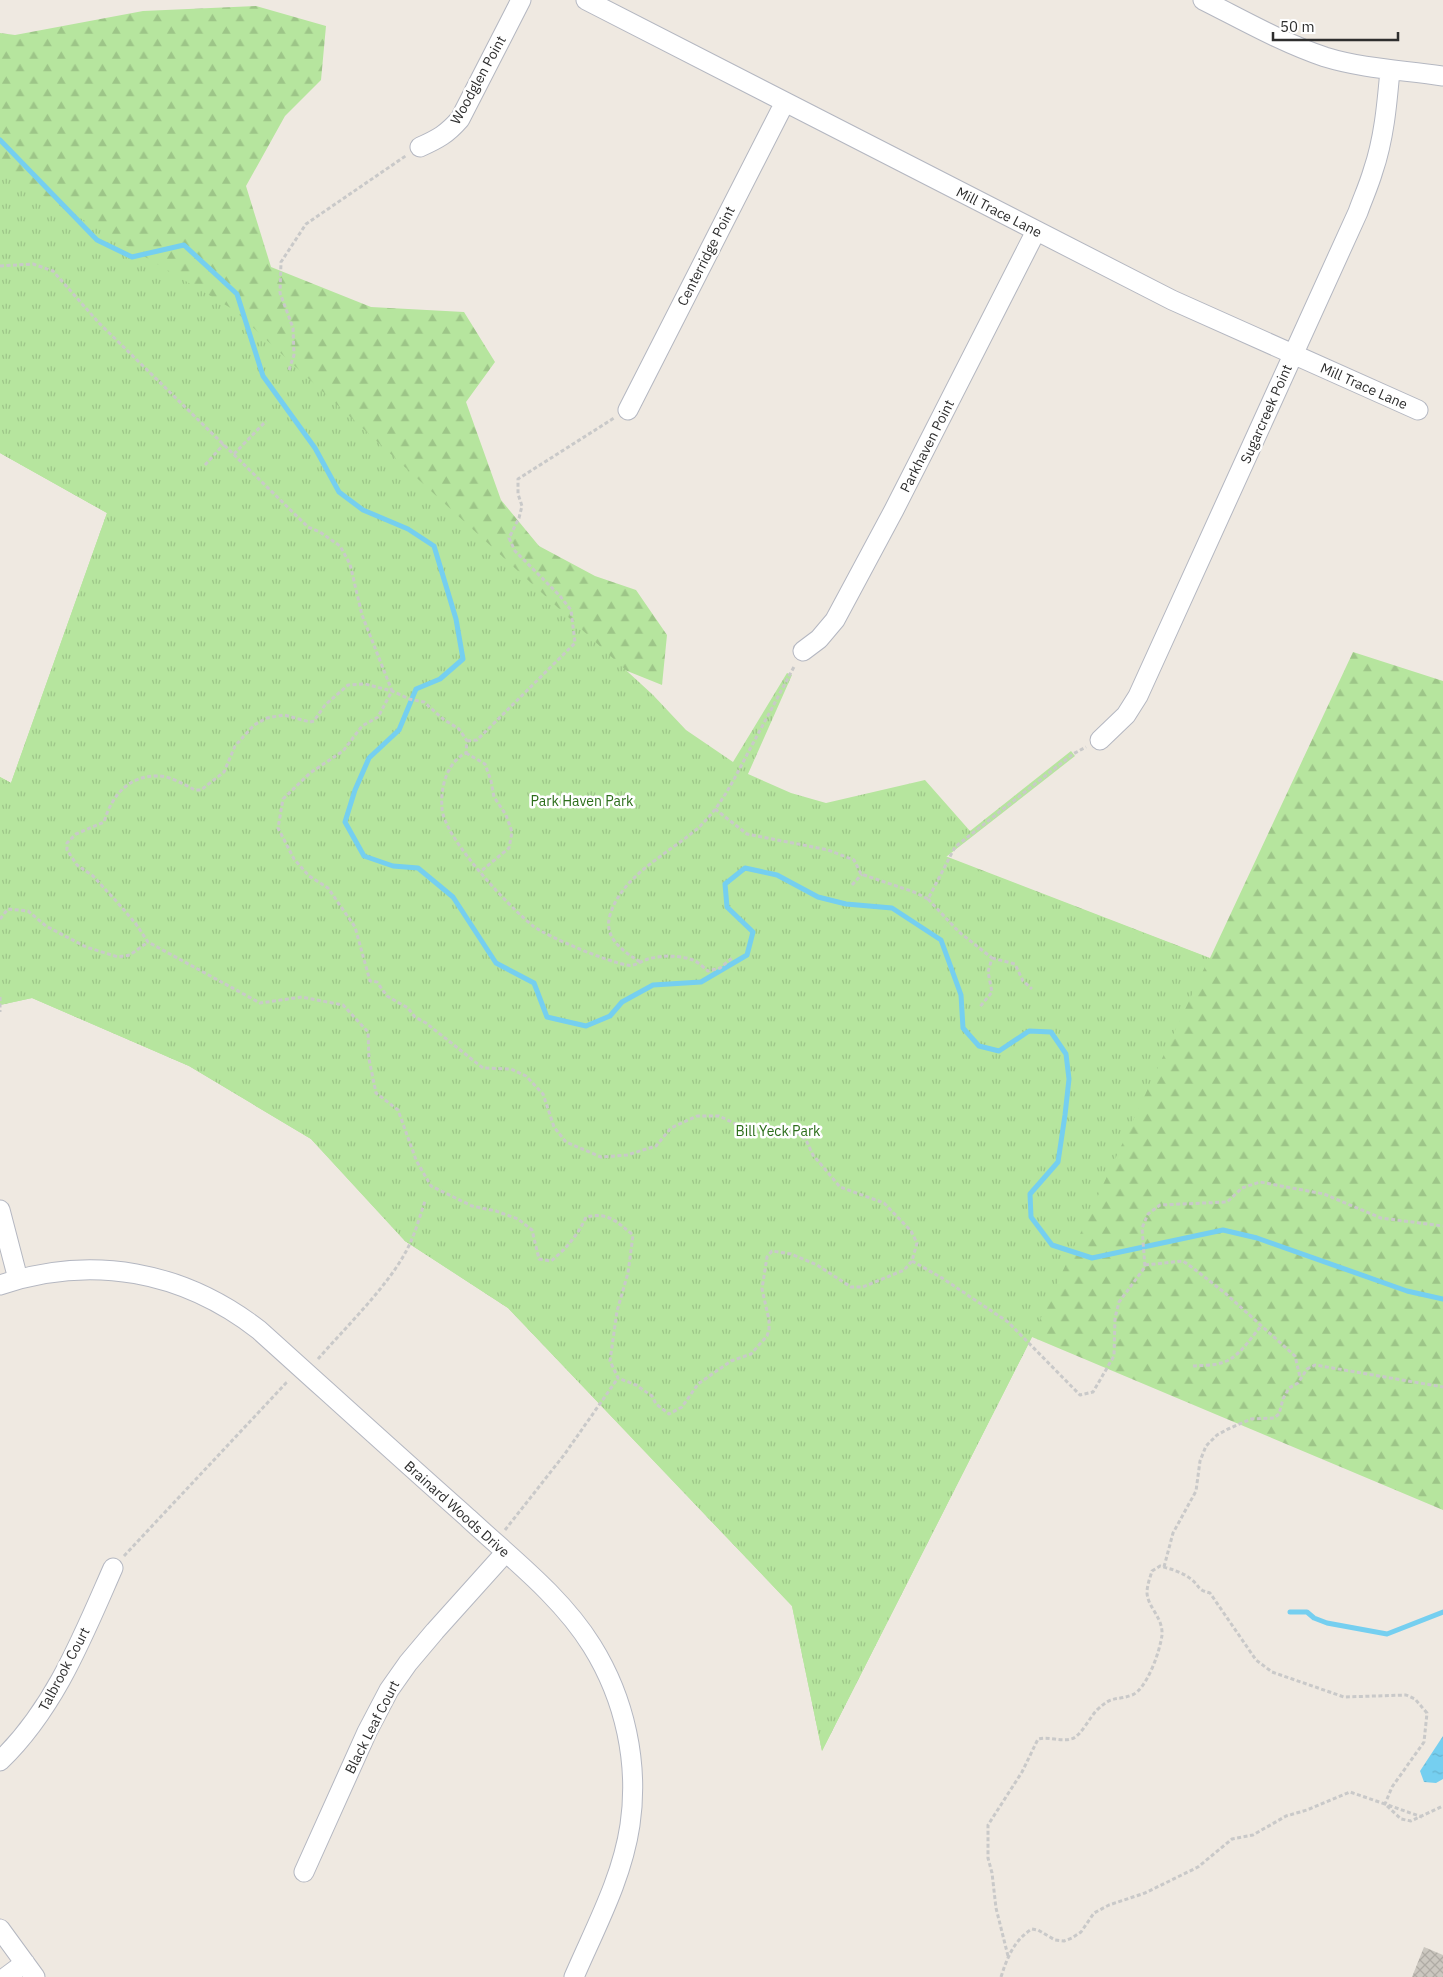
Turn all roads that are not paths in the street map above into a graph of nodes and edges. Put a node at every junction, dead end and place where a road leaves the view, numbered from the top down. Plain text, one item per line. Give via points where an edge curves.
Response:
1 (521, 0) edge
2 (586, 0) edge
3 (1203, 0) edge
4 (1390, 70) junction
5 (1443, 76) edge
6 (785, 102) junction
7 (420, 147) road end
8 (1036, 231) junction
9 (1293, 354) junction
10 (628, 410) road end
11 (1418, 410) dead end
12 (802, 651) road end
13 (1100, 740) road end
14 (0, 1210) edge
15 (9, 1282) edge
16 (500, 1548) junction
17 (114, 1568) road end
18 (0, 1761) edge
19 (304, 1872) dead end
20 (0, 1928) edge
21 (30, 1970) edge
22 (6, 1977) edge
23 (574, 1977) edge

1 - 7 street, Woodglen Point via 460,119 439,139
2 - 6 street, Mill Trace Lane
3 - 4 street via 1326,57
4 - 5 street
4 - 9 street, Sugarcreek Point via 1374,170
6 - 8 street, Mill Trace Lane
6 - 10 street, Centerridge Point
8 - 9 street, Mill Trace Lane via 1172,300
8 - 12 street, Parkhaven Point via 835,620 819,639
9 - 11 street, Mill Trace Lane
9 - 13 street, Sugarcreek Point via 1138,696 1126,715
14 - 15 street
15 - 16 street, Brainard Woods Drive via 46,1273 90,1269 126,1271 178,1284 206,1296 245,1319
16 - 19 street, Black Leaf Court via 389,1690
16 - 23 street, Brainard Woods Drive via 556,1600 592,1645 618,1700 628,1736 632,1798 624,1858
17 - 18 street, Talbrook Court via 65,1673 38,1716
20 - 21 street
21 - 22 street

